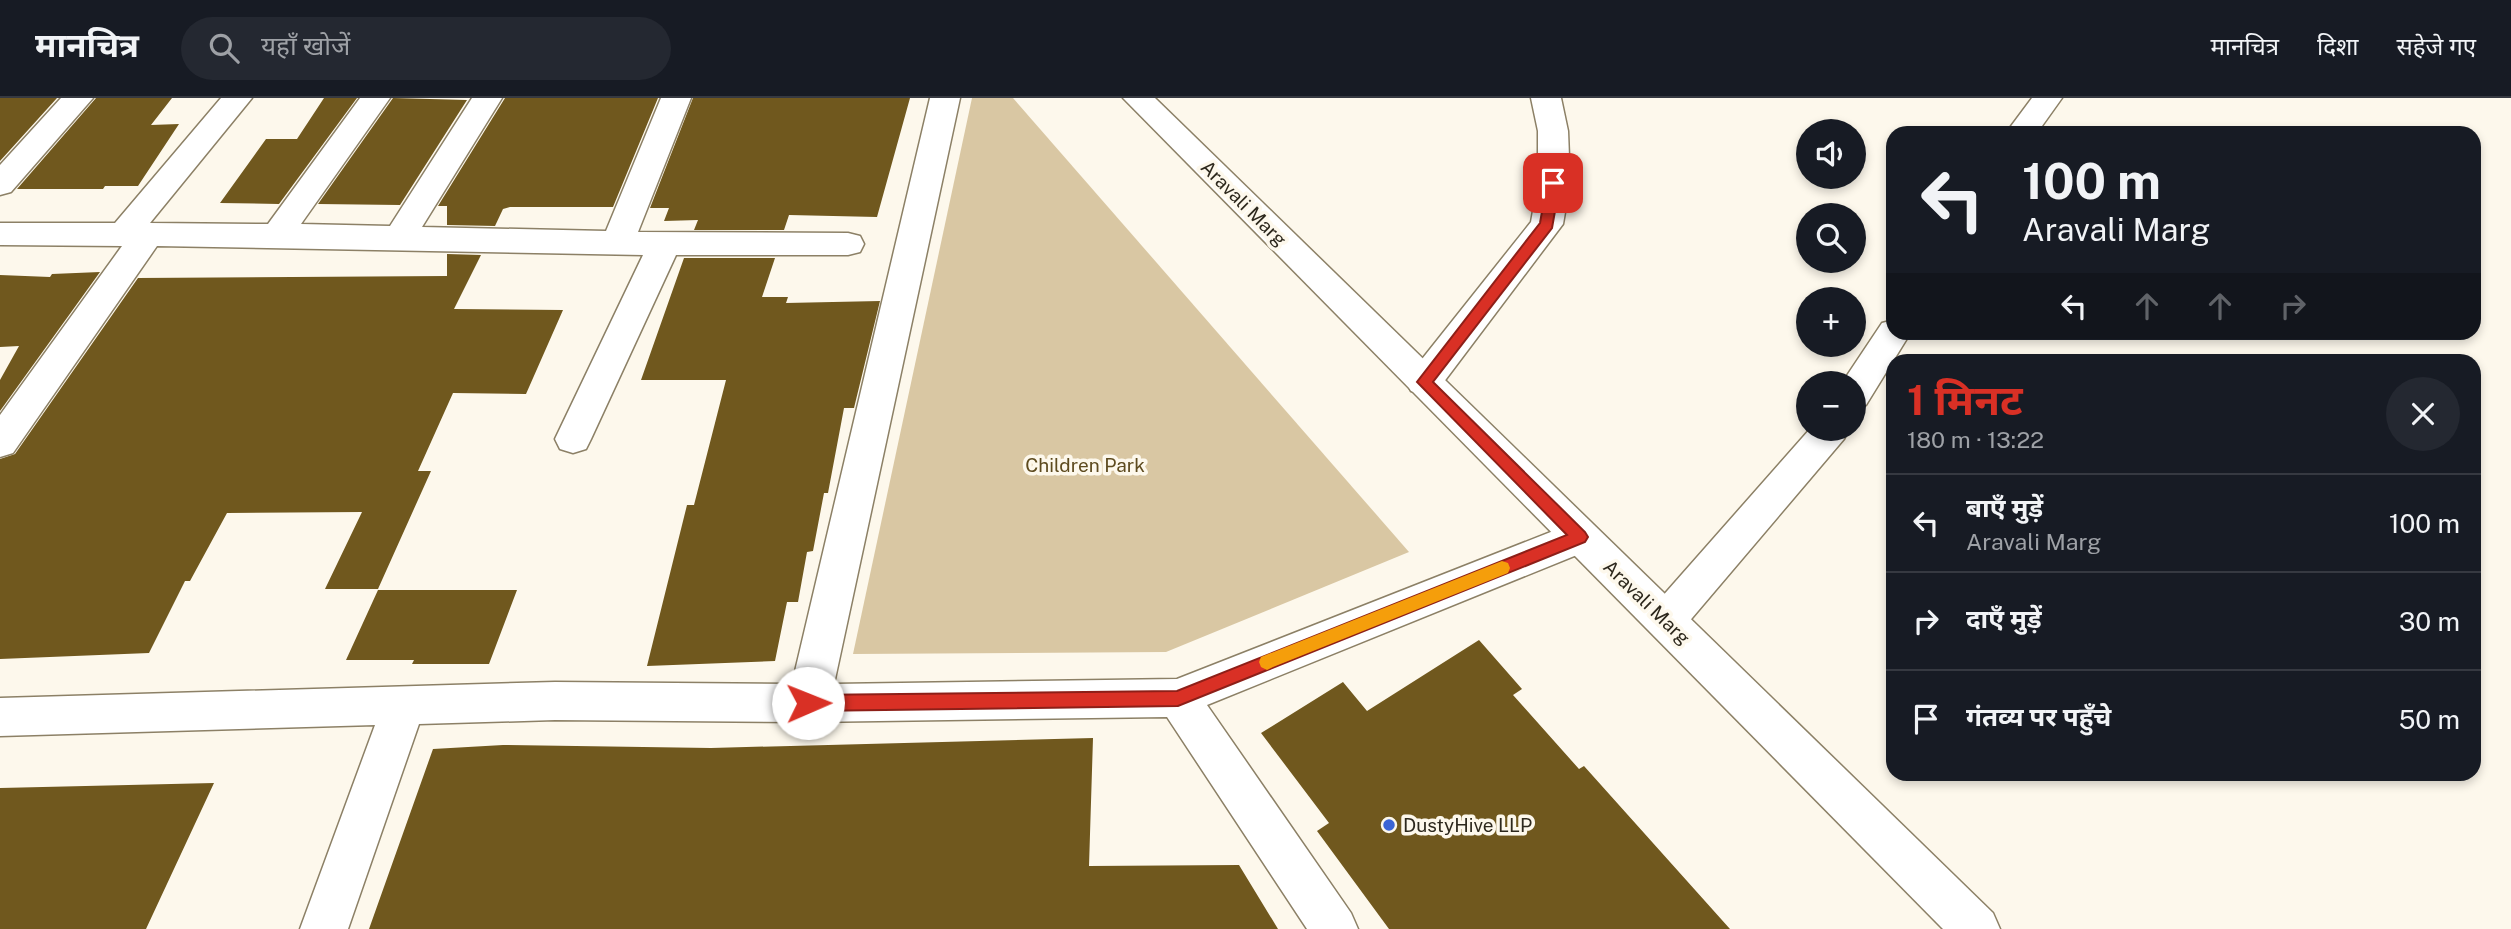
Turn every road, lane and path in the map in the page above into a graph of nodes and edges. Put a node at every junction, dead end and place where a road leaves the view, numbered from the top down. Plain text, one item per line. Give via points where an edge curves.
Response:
1 (78, 98) edge
2 (237, 98) edge
3 (375, 98) edge
4 (487, 98) edge
5 (676, 98) edge
6 (945, 98) edge
7 (1138, 98) edge
8 (1546, 98) edge
9 (2040, 100) edge
10 (2025, 126) edge
11 (0, 185) edge
12 (0, 234) edge
13 (135, 235) junction
14 (277, 235) junction
15 (399, 238) junction
16 (618, 242) junction
17 (666, 244) junction
18 (848, 244) dead end
19 (1889, 340) edge
20 (1866, 375) edge
21 (1424, 382) junction
22 (573, 439) dead end
23 (1821, 441) edge
24 (0, 443) edge
25 (1580, 537) junction
26 (1667, 619) junction
27 (1178, 698) junction
28 (808, 703) junction
29 (404, 705) junction
30 (0, 718) edge
31 (324, 929) edge
32 (1334, 929) edge
33 (1976, 929) edge

1 - 11 street
2 - 13 street
3 - 14 street
4 - 15 street
5 - 16 street
6 - 28 street
7 - 21 street, Aravali Marg
8 - 21 street via 1553,131 1547,224
9 - 10 street
12 - 13 street
13 - 14 street
13 - 24 street
14 - 15 street
15 - 16 street
16 - 17 street
17 - 18 street
17 - 22 street
19 - 20 street
21 - 25 street, Aravali Marg
23 - 26 street
25 - 26 street, Aravali Marg
25 - 27 street
26 - 33 street, Aravali Marg
27 - 28 street
27 - 32 street
28 - 29 street
29 - 30 street
29 - 31 street

